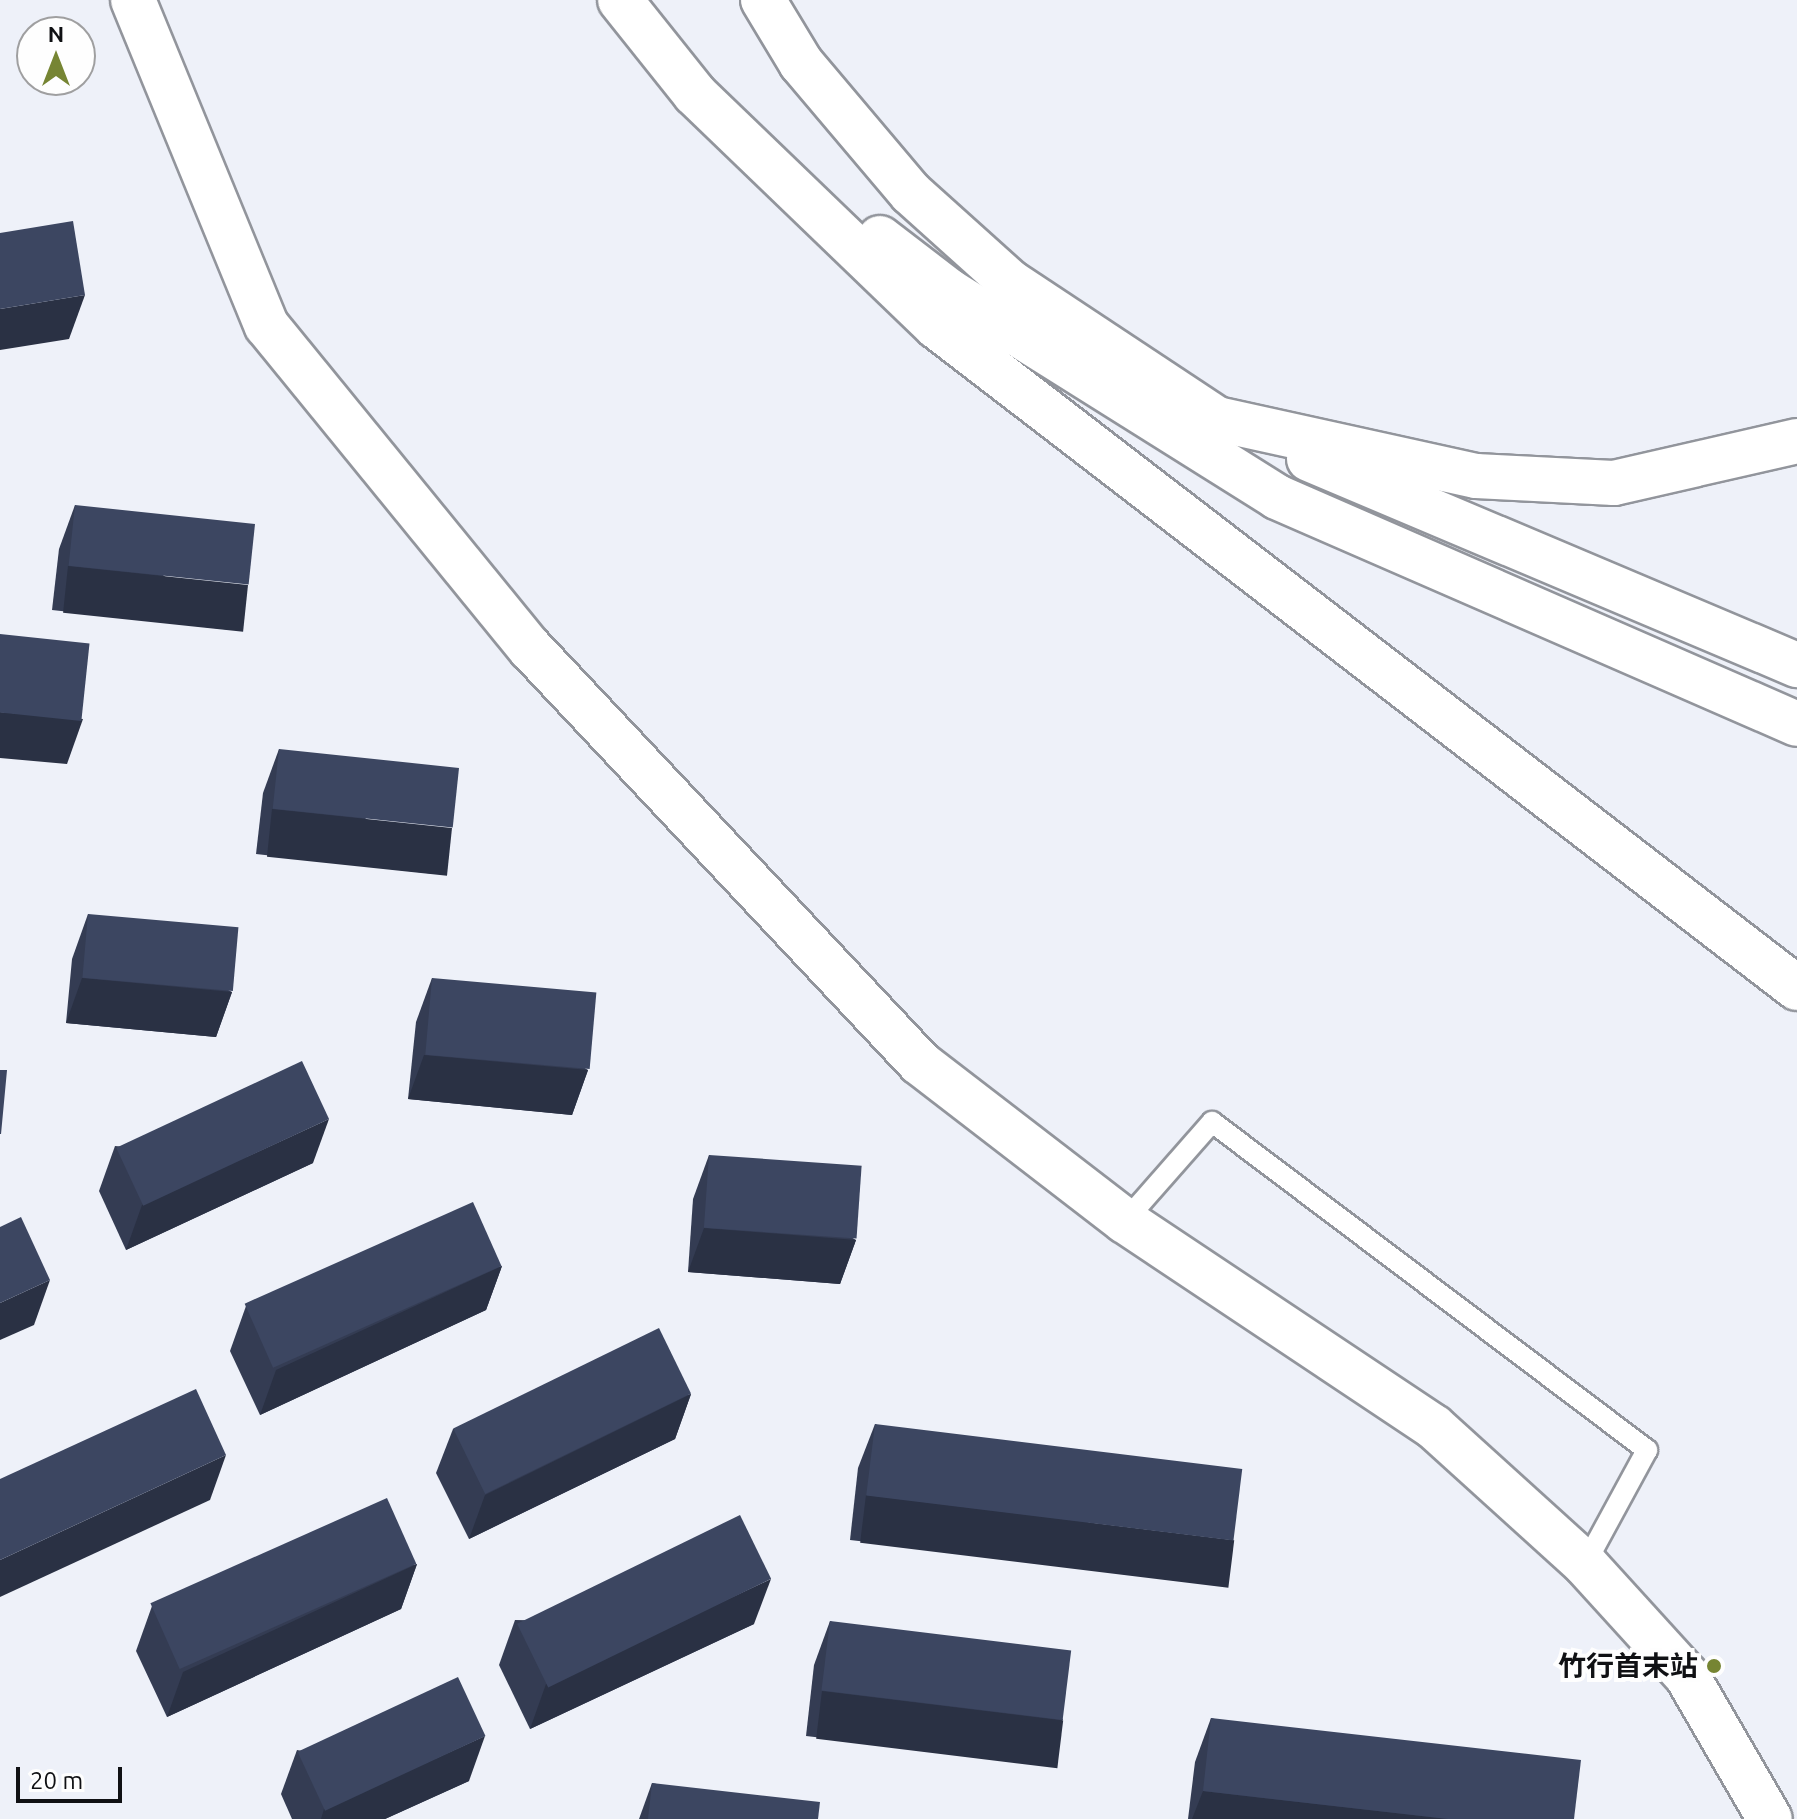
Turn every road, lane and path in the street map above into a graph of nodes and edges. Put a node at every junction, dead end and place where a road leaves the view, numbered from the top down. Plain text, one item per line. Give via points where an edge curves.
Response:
1 (133, 0) edge
2 (620, 0) edge
3 (763, 0) edge
4 (695, 94) junction
5 (1217, 419) junction
6 (1797, 441) edge
7 (1797, 665) edge
8 (1797, 724) edge
9 (1797, 988) edge
10 (1125, 1221) junction
11 (1585, 1564) junction
12 (1770, 1819) edge

1 - 10 main road via 277,339 530,648 920,1063
2 - 4 main road
3 - 5 main road via 801,63 911,193 1010,282
4 - 8 main road via 949,291 1277,497
4 - 9 main road via 936,326
5 - 6 main road via 1476,476 1614,483
5 - 7 main road
10 - 11 main road via 1434,1427
10 - 11 lane via 1212,1122 1647,1450
11 - 12 main road via 1687,1676

